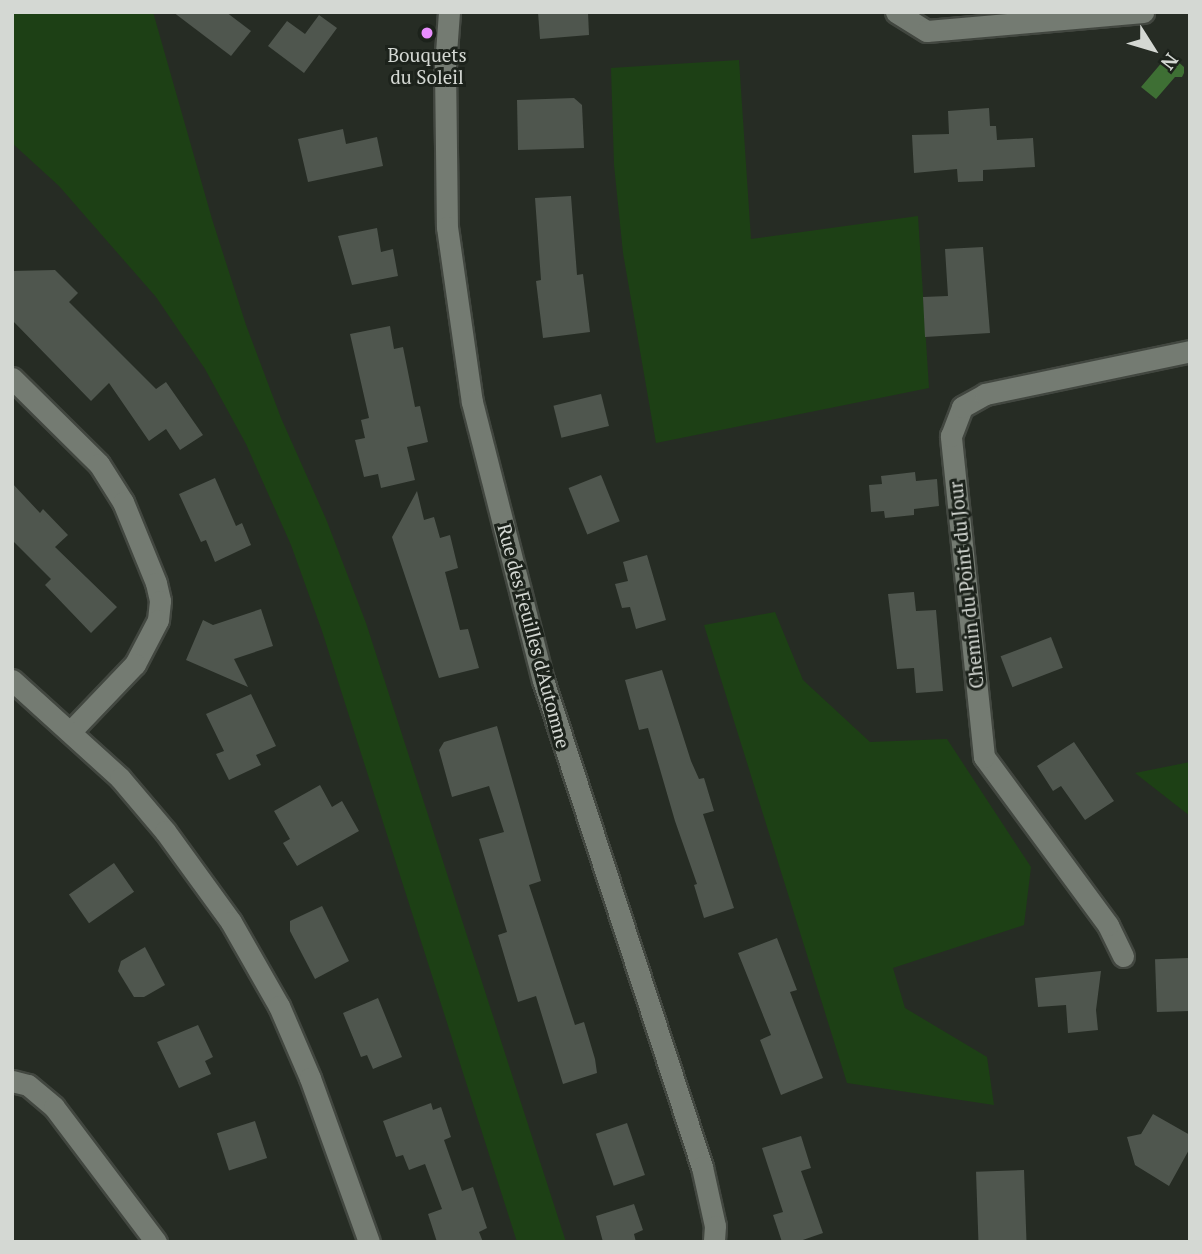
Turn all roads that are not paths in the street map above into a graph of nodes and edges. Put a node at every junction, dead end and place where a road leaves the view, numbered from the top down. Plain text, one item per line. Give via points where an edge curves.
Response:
1 (449, 12) edge
2 (896, 12) edge
3 (1143, 12) edge
4 (1190, 351) edge
5 (12, 378) edge
6 (12, 680) edge
7 (71, 731) junction
8 (1123, 956) dead end
9 (12, 1081) edge
10 (156, 1242) edge
11 (369, 1242) edge
12 (714, 1242) edge

1 - 12 street, Rue des Feuilles d'Automne via 447,227 472,402 543,680 702,1167 715,1226
2 - 3 street via 927,31
4 - 8 street, Chemin du Point du Jour via 985,394 962,407 951,436 984,757 1108,925
5 - 7 street via 99,464 123,502 160,601 158,620 135,664
6 - 7 street
7 - 11 street via 120,778 165,831 231,922 295,1042
9 - 10 street via 28,1085 54,1107

